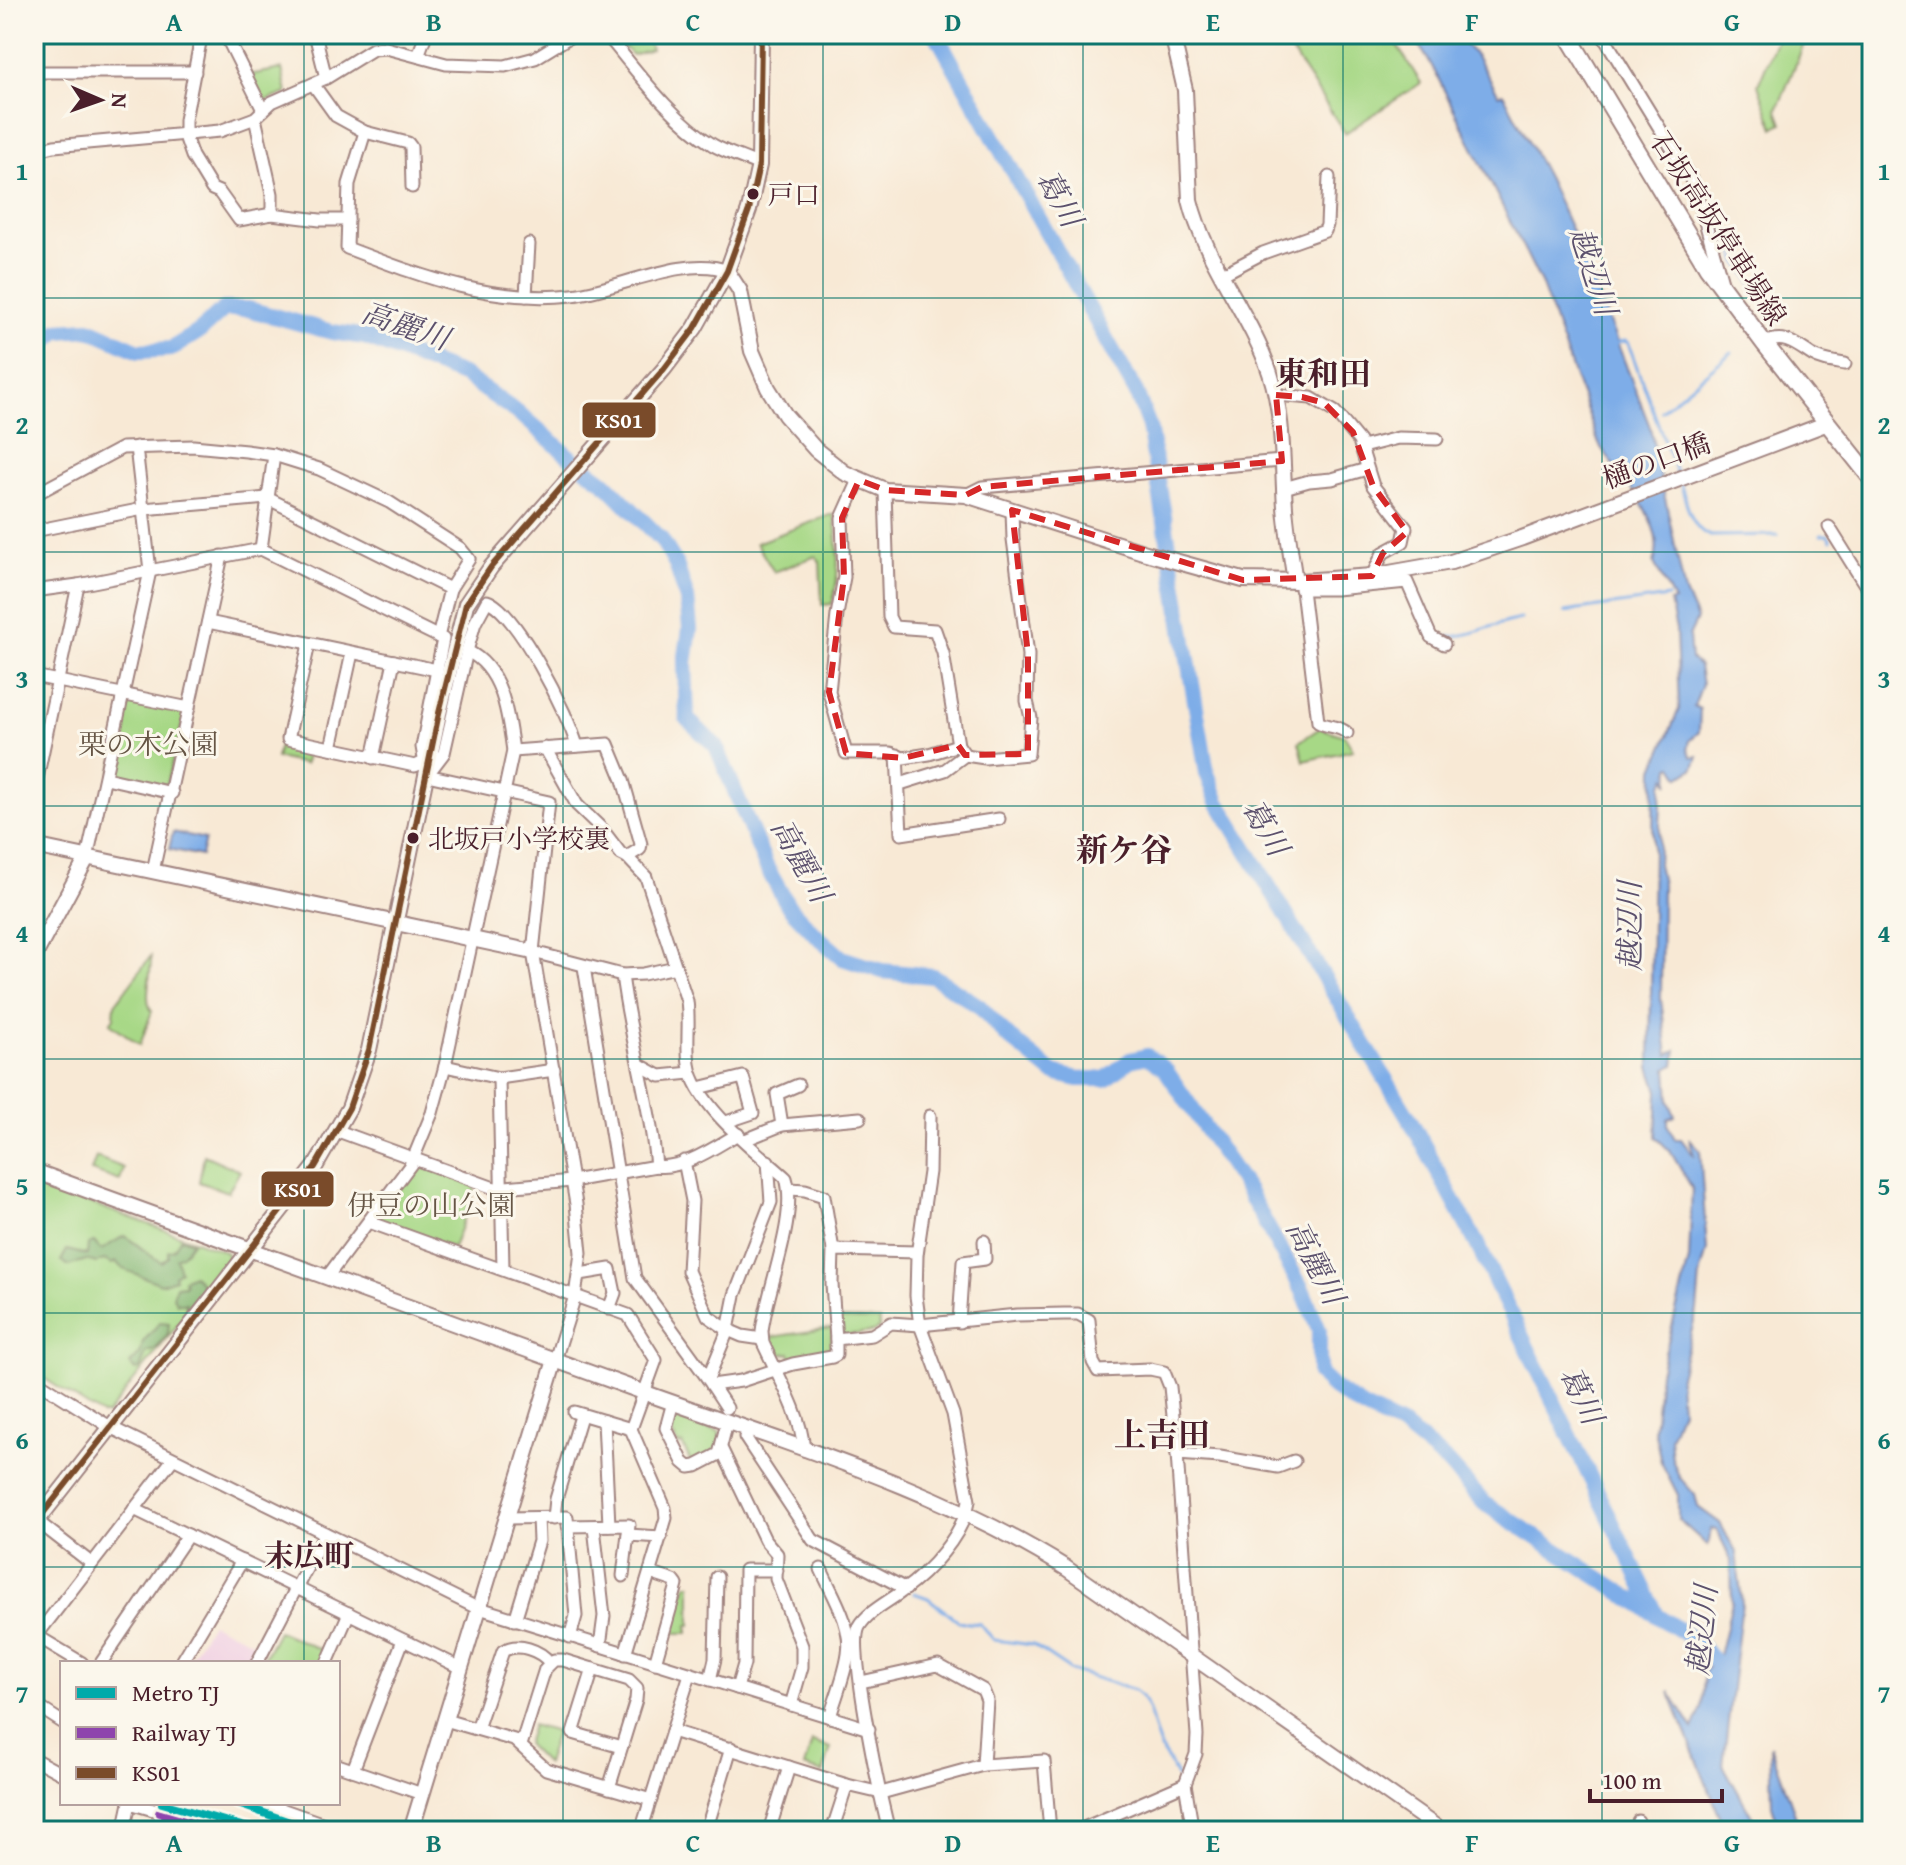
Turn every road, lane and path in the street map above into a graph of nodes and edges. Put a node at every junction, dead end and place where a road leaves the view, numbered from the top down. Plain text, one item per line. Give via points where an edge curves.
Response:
1 (225, 34) edge
2 (315, 34) edge
3 (376, 34) edge
4 (426, 34) edge
5 (574, 34) edge
6 (606, 34) edge
7 (761, 34) edge
8 (1172, 34) edge
9 (1567, 34) edge
10 (1602, 34) edge
11 (203, 35) edge
12 (373, 49) junction
13 (418, 56) junction
14 (34, 72) edge
15 (195, 72) junction
16 (326, 78) junction
17 (313, 84) junction
18 (259, 114) junction
19 (365, 132) junction
20 (185, 136) junction
21 (34, 151) edge
22 (759, 165) junction
23 (1329, 177) dead end
24 (412, 187) dead end
25 (272, 214) junction
26 (348, 220) junction
27 (529, 244) dead end
28 (727, 271) junction
29 (1223, 274) junction
30 (1724, 291) junction
31 (526, 296) junction
32 (1764, 343) junction
33 (1845, 364) dead end
34 (1276, 395) junction
35 (1828, 423) junction
36 (1437, 439) dead end
37 (136, 447) junction
38 (1362, 447) junction
39 (274, 455) junction
40 (1282, 461) junction
41 (1367, 469) junction
42 (1872, 479) edge
43 (859, 480) junction
44 (1284, 488) junction
45 (885, 490) junction
46 (34, 495) edge
47 (966, 495) junction
48 (267, 498) junction
49 (143, 509) junction
50 (1012, 510) junction
51 (1829, 527) dead end
52 (34, 531) edge
53 (261, 549) junction
54 (222, 556) junction
55 (150, 571) junction
56 (1372, 576) junction
57 (1299, 583) junction
58 (78, 585) junction
59 (450, 589) junction
60 (39, 590) edge
61 (1872, 590) edge
62 (34, 603) edge
63 (208, 622) junction
64 (438, 637) junction
65 (309, 644) junction
66 (1444, 644) dead end
67 (467, 651) junction
68 (352, 653) junction
69 (394, 661) junction
70 (437, 670) junction
71 (34, 676) edge
72 (58, 680) junction
73 (123, 694) junction
74 (189, 708) junction
75 (1347, 733) dead end
76 (577, 746) junction
77 (331, 748) junction
78 (545, 748) junction
79 (962, 750) junction
80 (513, 751) junction
81 (897, 755) junction
82 (373, 758) junction
83 (425, 768) junction
84 (106, 778) junction
85 (900, 784) junction
86 (504, 791) junction
87 (34, 793) edge
88 (172, 793) junction
89 (999, 819) dead end
90 (34, 846) edge
91 (627, 857) junction
92 (87, 858) junction
93 (153, 871) junction
94 (396, 924) junction
95 (472, 940) junction
96 (533, 952) junction
97 (34, 957) edge
98 (584, 967) junction
99 (676, 967) junction
100 (622, 975) junction
101 (640, 1065) junction
102 (445, 1066) junction
103 (554, 1070) junction
104 (691, 1073) junction
105 (499, 1078) junction
106 (798, 1085) dead end
107 (699, 1088) junction
108 (930, 1116) dead end
109 (860, 1118) dead end
110 (726, 1122) junction
111 (782, 1125) junction
112 (338, 1131) junction
113 (741, 1137) junction
114 (413, 1159) junction
115 (684, 1161) junction
116 (768, 1161) junction
117 (656, 1166) junction
118 (34, 1171) edge
119 (618, 1172) junction
120 (572, 1181) junction
121 (502, 1189) junction
122 (790, 1189) junction
123 (369, 1222) junction
124 (984, 1241) dead end
125 (249, 1249) junction
126 (833, 1250) junction
127 (917, 1252) junction
128 (503, 1269) junction
129 (580, 1274) junction
130 (327, 1277) junction
131 (575, 1296) junction
132 (609, 1309) junction
133 (959, 1322) junction
134 (920, 1325) junction
135 (728, 1330) junction
136 (762, 1339) junction
137 (836, 1339) junction
138 (555, 1360) junction
139 (775, 1369) junction
140 (34, 1379) edge
141 (710, 1382) junction
142 (644, 1392) junction
143 (673, 1402) junction
144 (727, 1415) junction
145 (604, 1421) junction
146 (110, 1427) junction
147 (631, 1429) junction
148 (745, 1437) dead end
149 (722, 1450) junction
150 (804, 1450) junction
151 (1177, 1454) junction
152 (173, 1459) junction
153 (1294, 1461) dead end
154 (134, 1509) junction
155 (967, 1514) junction
156 (507, 1518) junction
157 (538, 1518) junction
158 (554, 1518) junction
159 (35, 1523) edge
160 (609, 1525) junction
161 (567, 1526) junction
162 (594, 1527) junction
163 (325, 1533) junction
164 (188, 1535) junction
165 (628, 1535) junction
166 (661, 1537) junction
167 (242, 1561) junction
168 (91, 1563) junction
169 (821, 1569) dead end
170 (777, 1570) junction
171 (650, 1573) junction
172 (623, 1576) dead end
173 (717, 1577) dead end
174 (296, 1588) junction
175 (906, 1589) junction
176 (479, 1609) junction
177 (349, 1613) junction
178 (515, 1620) junction
179 (35, 1637) edge
180 (570, 1637) junction
181 (403, 1640) junction
182 (600, 1646) junction
183 (625, 1654) junction
184 (1192, 1655) junction
185 (78, 1661) edge
186 (102, 1661) edge
187 (182, 1661) edge
188 (258, 1661) edge
189 (328, 1661) edge
190 (550, 1663) junction
191 (655, 1663) junction
192 (461, 1668) junction
193 (593, 1669) junction
194 (690, 1674) junction
195 (710, 1680) junction
196 (861, 1682) junction
197 (737, 1688) junction
198 (34, 1704) edge
199 (791, 1705) junction
200 (830, 1717) junction
201 (445, 1720) junction
202 (60, 1721) edge
203 (477, 1729) junction
204 (869, 1729) junction
205 (672, 1731) junction
206 (521, 1745) junction
207 (621, 1747) junction
208 (731, 1748) junction
209 (34, 1759) edge
210 (983, 1765) junction
211 (340, 1766) edge
212 (789, 1767) junction
213 (353, 1770) junction
214 (60, 1773) edge
215 (1185, 1784) junction
216 (847, 1785) junction
217 (609, 1788) junction
218 (881, 1793) junction
219 (422, 1794) junction
220 (651, 1800) junction
221 (130, 1805) edge
222 (137, 1805) edge
223 (270, 1805) edge
224 (34, 1827) edge
225 (43, 1831) edge
226 (124, 1831) edge
227 (224, 1831) edge
228 (344, 1831) edge
229 (411, 1831) edge
230 (641, 1831) edge
231 (706, 1831) edge
232 (769, 1831) edge
233 (832, 1831) edge
234 (889, 1831) edge
235 (1050, 1831) edge
236 (1077, 1831) edge
237 (1193, 1831) edge
238 (1442, 1831) edge

1 - 18 street
2 - 16 street
3 - 12 street
4 - 13 street
5 - 13 street via 517,65 446,64
6 - 22 street via 696,132
7 - 22 street
8 - 29 street via 1185,90 1190,200
9 - 30 main road, 石坂高坂停車場線
10 - 30 street via 1695,186
11 - 15 street
12 - 13 street
12 - 16 street
14 - 15 street
15 - 20 street
16 - 17 street
17 - 18 street via 272,102
17 - 19 street via 336,116
18 - 20 street via 220,131
18 - 25 street
19 - 24 street via 408,143
19 - 26 street via 349,184
20 - 21 street
20 - 25 street via 212,189 239,220
22 - 28 street
23 - 29 street via 1325,231
25 - 26 street
26 - 31 street via 347,248 474,292
27 - 31 street
28 - 31 street via 708,265 574,295
28 - 43 street, 樋の口橋 via 740,291 752,351 785,415 833,465
28 - 83 street via 664,369 474,589 461,617
29 - 34 street via 1260,347
30 - 32 main road, 石坂高坂停車場線
32 - 33 street via 1791,341 1828,362
32 - 35 main road, 石坂高坂停車場線
34 - 38 street via 1324,403
34 - 40 street
35 - 42 main road, 石坂高坂停車場線
35 - 56 street, 樋の口橋 via 1451,562
36 - 38 street via 1398,438
37 - 39 street via 193,446
37 - 46 street via 119,449
37 - 49 street
38 - 41 street
39 - 48 street
39 - 59 street via 319,469 389,502 460,548 469,559
40 - 44 street
40 - 47 street via 982,487
41 - 44 street
41 - 56 street via 1373,486 1407,532 1403,542 1383,553
43 - 45 street, 樋の口橋
43 - 81 street via 842,518 844,577 829,692 846,753
44 - 57 street
45 - 47 street, 樋の口橋
45 - 79 street via 889,617 894,627 935,630
47 - 50 street, 樋の口橋
48 - 49 street
48 - 53 street
48 - 59 street
49 - 52 street
49 - 55 street
50 - 57 street, 樋の口橋 via 1196,569 1243,580
50 - 79 street via 1028,655 1028,754 985,758
51 - 61 street
53 - 54 street
53 - 64 street
54 - 55 street
54 - 63 street
55 - 58 street
55 - 73 street
56 - 57 street, 樋の口橋
57 - 66 street via 1336,589 1407,582 1431,637
57 - 75 street via 1318,722
58 - 60 street
58 - 72 street
59 - 64 street
60 - 62 street
63 - 65 street
63 - 74 street
64 - 70 street via 443,639
65 - 68 street
65 - 77 street via 288,739
67 - 76 street via 483,605 490,601 516,627 558,698
67 - 80 street via 491,671 507,708
67 - 83 street via 444,753
68 - 69 street
68 - 77 street
69 - 70 street
69 - 82 street
70 - 83 street via 422,747
71 - 72 street
72 - 73 street
72 - 87 street
73 - 74 street
73 - 84 street
74 - 88 street
76 - 78 street
76 - 91 street via 611,746 641,844
77 - 82 street
78 - 80 street
78 - 91 street via 577,805
79 - 81 street
79 - 85 street via 945,770
80 - 86 street
81 - 85 street
82 - 83 street
83 - 86 street
83 - 94 street
84 - 88 street
84 - 92 street
85 - 89 street via 901,834
86 - 95 street
86 - 96 street via 549,802
88 - 93 street
90 - 92 street
91 - 99 street via 646,877
92 - 93 street
92 - 97 street
93 - 94 street
94 - 95 street
94 - 112 street via 363,1071
95 - 96 street
95 - 102 street
96 - 98 street
96 - 103 street
98 - 100 street
98 - 119 street
99 - 100 street
99 - 104 street via 690,1020
100 - 101 street
101 - 104 street via 660,1076
101 - 117 street
102 - 105 street
102 - 114 street
103 - 105 street
103 - 120 street
104 - 107 street
105 - 121 street
106 - 111 street via 777,1094
107 - 110 street
107 - 110 street via 743,1077 753,1113
108 - 127 street via 929,1177
109 - 111 street
110 - 113 street
111 - 113 street
112 - 114 street
112 - 125 street
113 - 115 street
113 - 116 street
114 - 121 street
114 - 123 street
115 - 117 street
115 - 135 street via 692,1201 688,1271 708,1316
116 - 122 street
116 - 135 street via 771,1202 735,1295
117 - 119 street
118 - 125 street
119 - 120 street
119 - 141 street via 635,1278
120 - 121 street
120 - 129 street via 581,1234
121 - 128 street
122 - 126 street via 824,1196
122 - 136 street
123 - 128 street
123 - 130 street
124 - 133 street via 985,1259 963,1262
125 - 130 street
125 - 146 street
126 - 127 street
126 - 137 street
127 - 134 street
128 - 131 street
129 - 131 street
129 - 132 street via 610,1269 615,1293
130 - 138 street
131 - 132 street
131 - 138 street
132 - 142 street via 628,1315 656,1357
133 - 134 street
133 - 151 street via 1017,1315 1086,1317 1098,1371 1156,1369 1169,1378
134 - 137 street via 891,1323 872,1335
134 - 155 street via 953,1414 968,1490
135 - 136 street
135 - 141 street
136 - 139 street
137 - 139 street via 832,1357
138 - 142 street
138 - 156 street
139 - 141 street via 741,1381
139 - 150 street
140 - 146 street
141 - 144 street
142 - 143 street
142 - 147 street
143 - 144 street
143 - 149 street via 666,1428 686,1466 717,1457
144 - 149 street
144 - 150 street
145 - 147 street
145 - 158 street via 578,1414
145 - 160 street
146 - 152 street
146 - 159 street
147 - 166 street via 662,1497 666,1518
148 - 175 street via 813,1540
149 - 170 street via 765,1540 777,1554
150 - 155 street
151 - 153 street via 1278,1467
151 - 184 street
152 - 154 street
152 - 163 street
154 - 164 street
154 - 168 street
155 - 175 street via 933,1564
155 - 184 street via 1036,1549
156 - 157 street
156 - 176 street
157 - 158 street
157 - 178 street via 539,1541
158 - 161 street via 567,1517
159 - 168 street
160 - 162 street
160 - 165 street via 629,1525
161 - 162 street
161 - 180 street via 576,1616
162 - 182 street via 604,1616
163 - 174 street
163 - 176 street
164 - 167 street
164 - 186 street
165 - 166 street
165 - 172 street
166 - 171 street
167 - 174 street
167 - 187 street
168 - 179 street
169 - 200 street via 847,1628 849,1646
170 - 197 street via 745,1570 744,1664
170 - 199 street via 802,1646
171 - 183 street
171 - 191 street via 677,1585
173 - 195 street
174 - 177 street
174 - 188 street
175 - 196 street via 859,1628
176 - 178 street
176 - 192 street
177 - 181 street
177 - 189 street
178 - 180 street
179 - 185 street
180 - 182 street
181 - 192 street
181 - 213 street
182 - 183 street
183 - 191 street
184 - 215 street via 1198,1746
184 - 238 street
190 - 193 street via 563,1660
190 - 203 street via 518,1646 503,1651
190 - 206 street
191 - 194 street
192 - 201 street
193 - 207 street via 629,1680 637,1688
193 - 207 street via 573,1733
194 - 195 street
194 - 205 street
195 - 197 street
196 - 204 street
196 - 210 street via 938,1665 983,1690
197 - 199 street
198 - 202 street
199 - 200 street
200 - 204 street
201 - 203 street
201 - 219 street
203 - 206 street
204 - 218 street
205 - 208 street
205 - 220 street
206 - 217 street via 546,1769
207 - 217 street
208 - 212 street
208 - 231 street
209 - 214 street
210 - 218 street
210 - 235 street via 1044,1761
211 - 213 street
212 - 216 street
212 - 232 street
213 - 219 street
215 - 236 street
215 - 237 street
216 - 218 street
216 - 233 street
217 - 220 street
218 - 234 street
219 - 229 street
220 - 230 street
221 - 226 street
222 - 227 street
223 - 228 street
224 - 225 street

